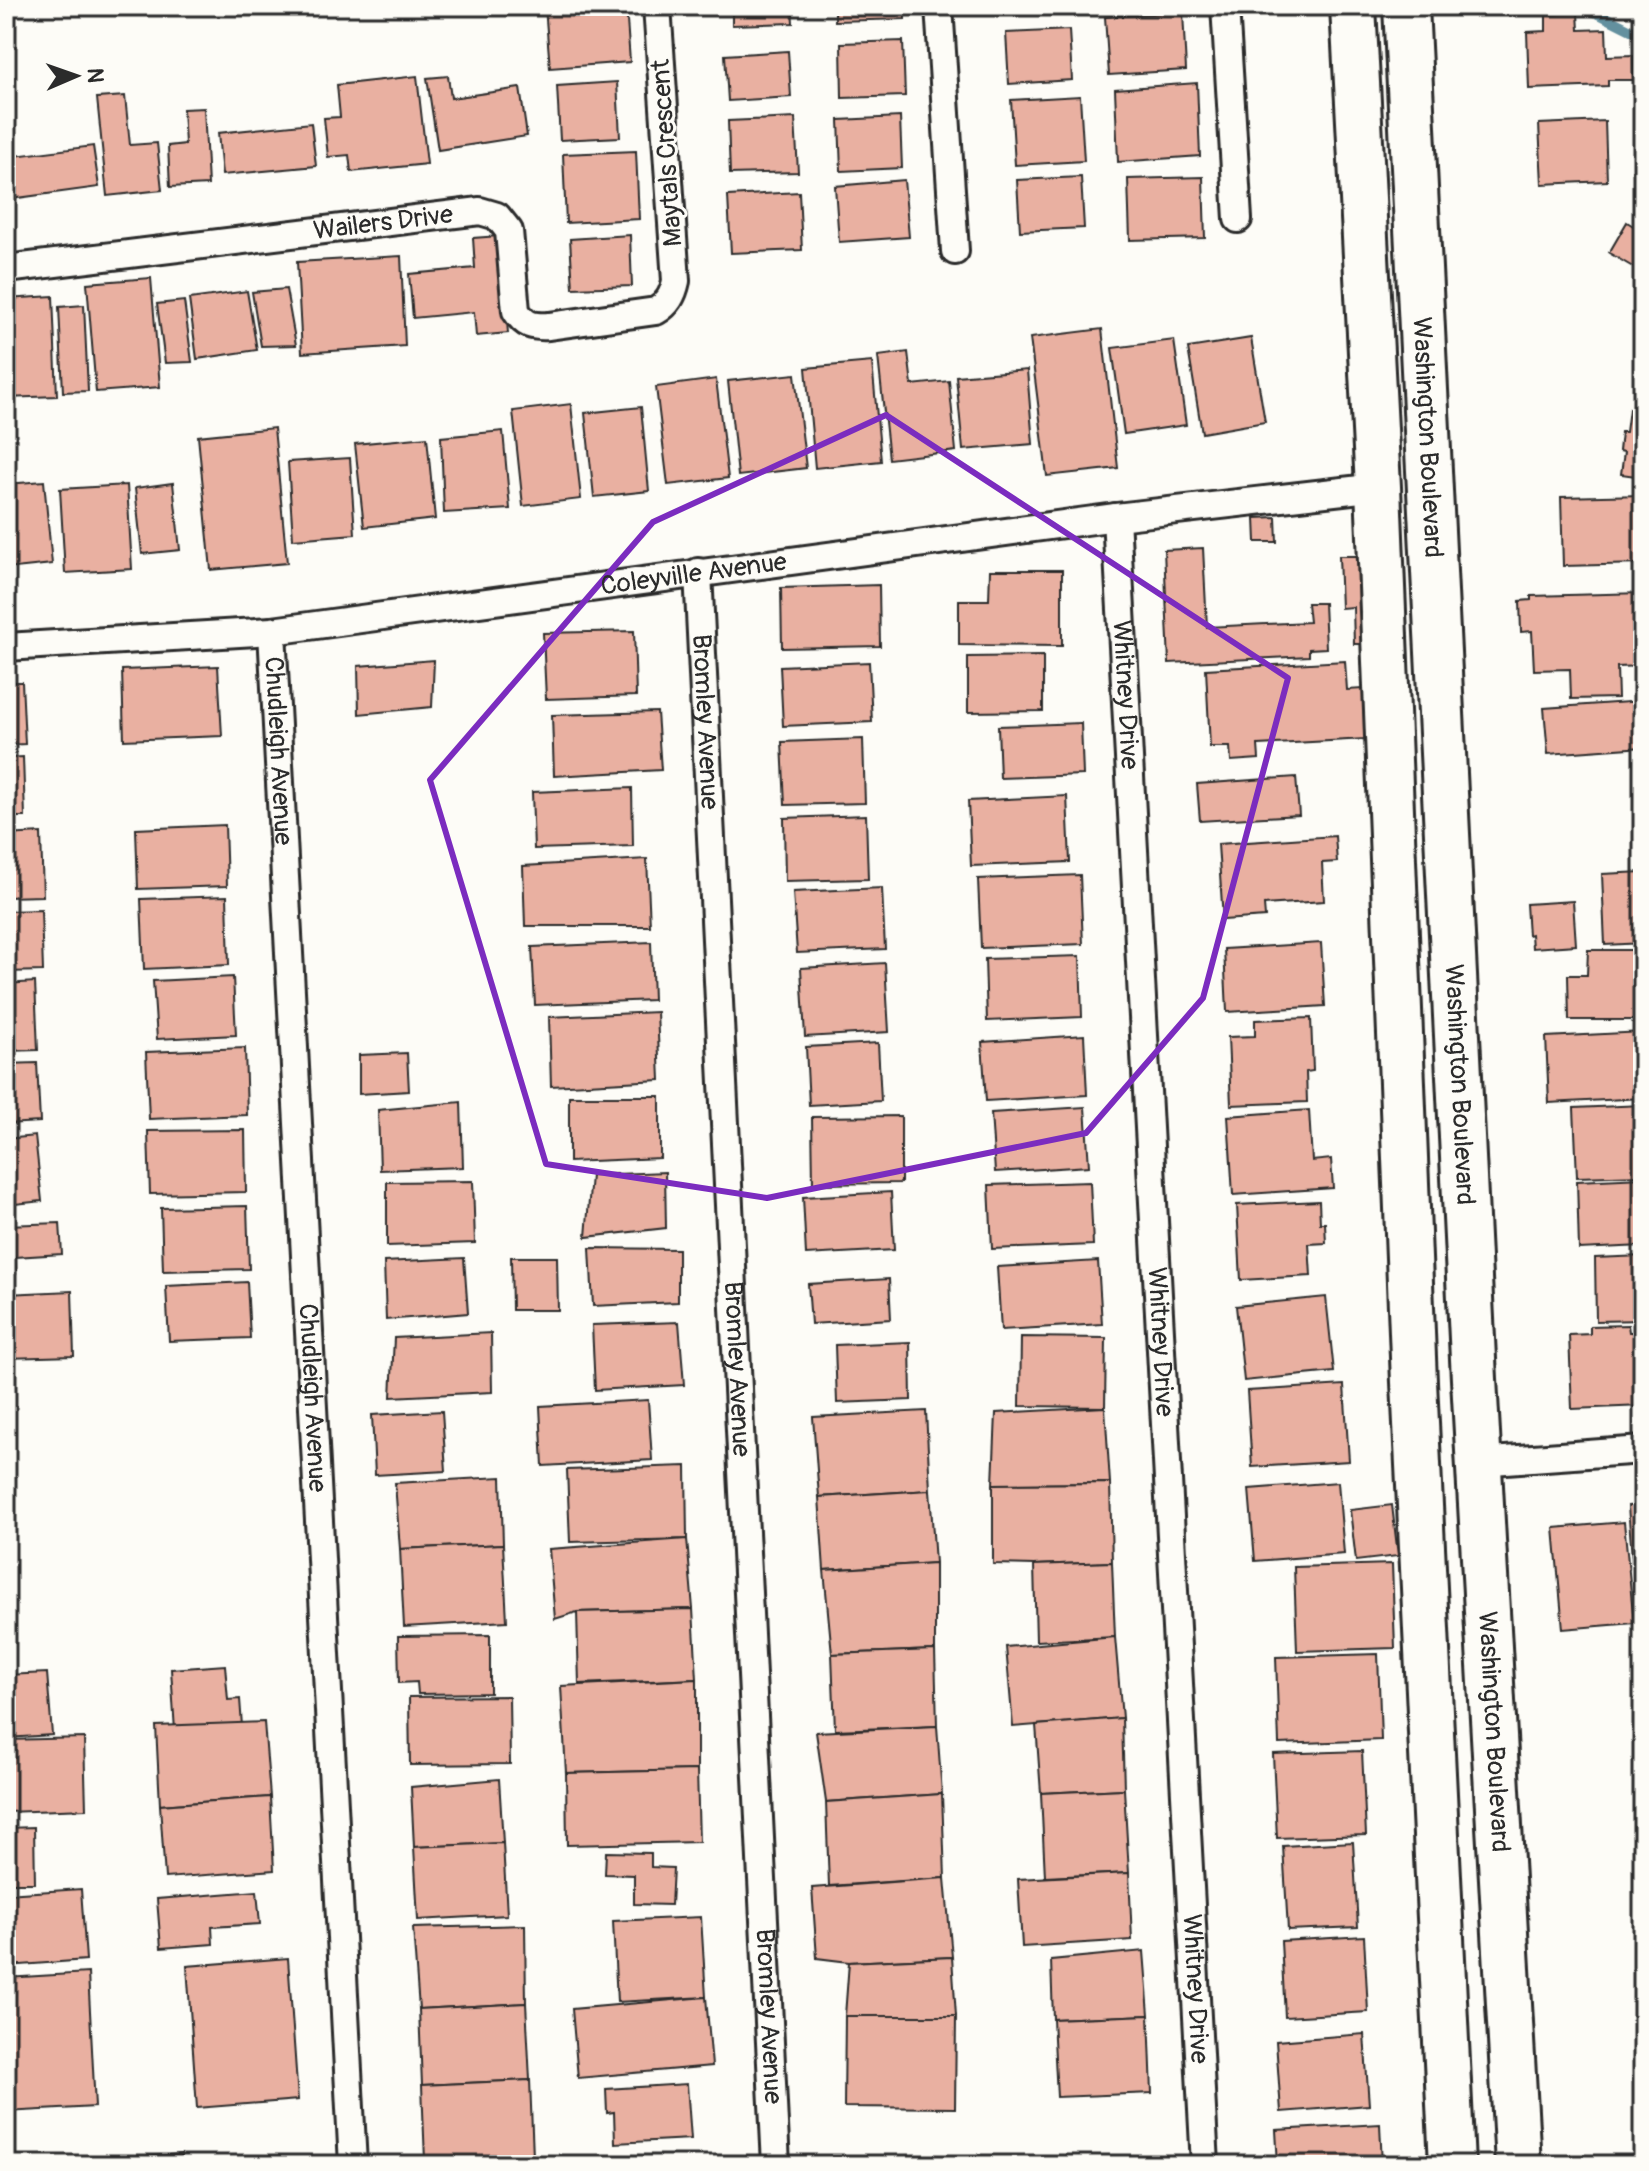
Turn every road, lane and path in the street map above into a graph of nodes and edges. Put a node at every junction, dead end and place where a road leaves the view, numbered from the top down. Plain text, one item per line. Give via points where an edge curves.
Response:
1 (657, 6) edge
2 (939, 6) edge
3 (1225, 6) edge
4 (1353, 6) edge
5 (1406, 6) edge
6 (1238, 219) dead end
7 (955, 251) dead end
8 (6, 269) edge
9 (670, 299) joint
10 (1378, 487) junction
11 (1116, 517) junction
12 (698, 572) junction
13 (272, 631) junction
14 (6, 647) edge
15 (1643, 1450) edge
16 (1478, 1462) junction
17 (353, 2165) edge
18 (776, 2165) edge
19 (1205, 2165) edge
20 (1452, 2165) edge
21 (1518, 2165) edge

1 - 9 street, Maytals Crescent via 676,281
2 - 7 street
3 - 6 street
4 - 10 highway, Washington Boulevard
5 - 16 highway, Washington Boulevard
8 - 9 street, Wailers Drive via 480,211 497,216 509,231 516,311 523,322 549,326 646,313
10 - 11 street, Coleyville Avenue
10 - 20 highway, Washington Boulevard
11 - 12 street, Coleyville Avenue
11 - 19 street, Whitney Drive
12 - 13 street, Coleyville Avenue
12 - 18 street, Bromley Avenue
13 - 14 street, Coleyville Avenue
13 - 17 street, Chudleigh Avenue
15 - 16 street
16 - 21 highway, Washington Boulevard

